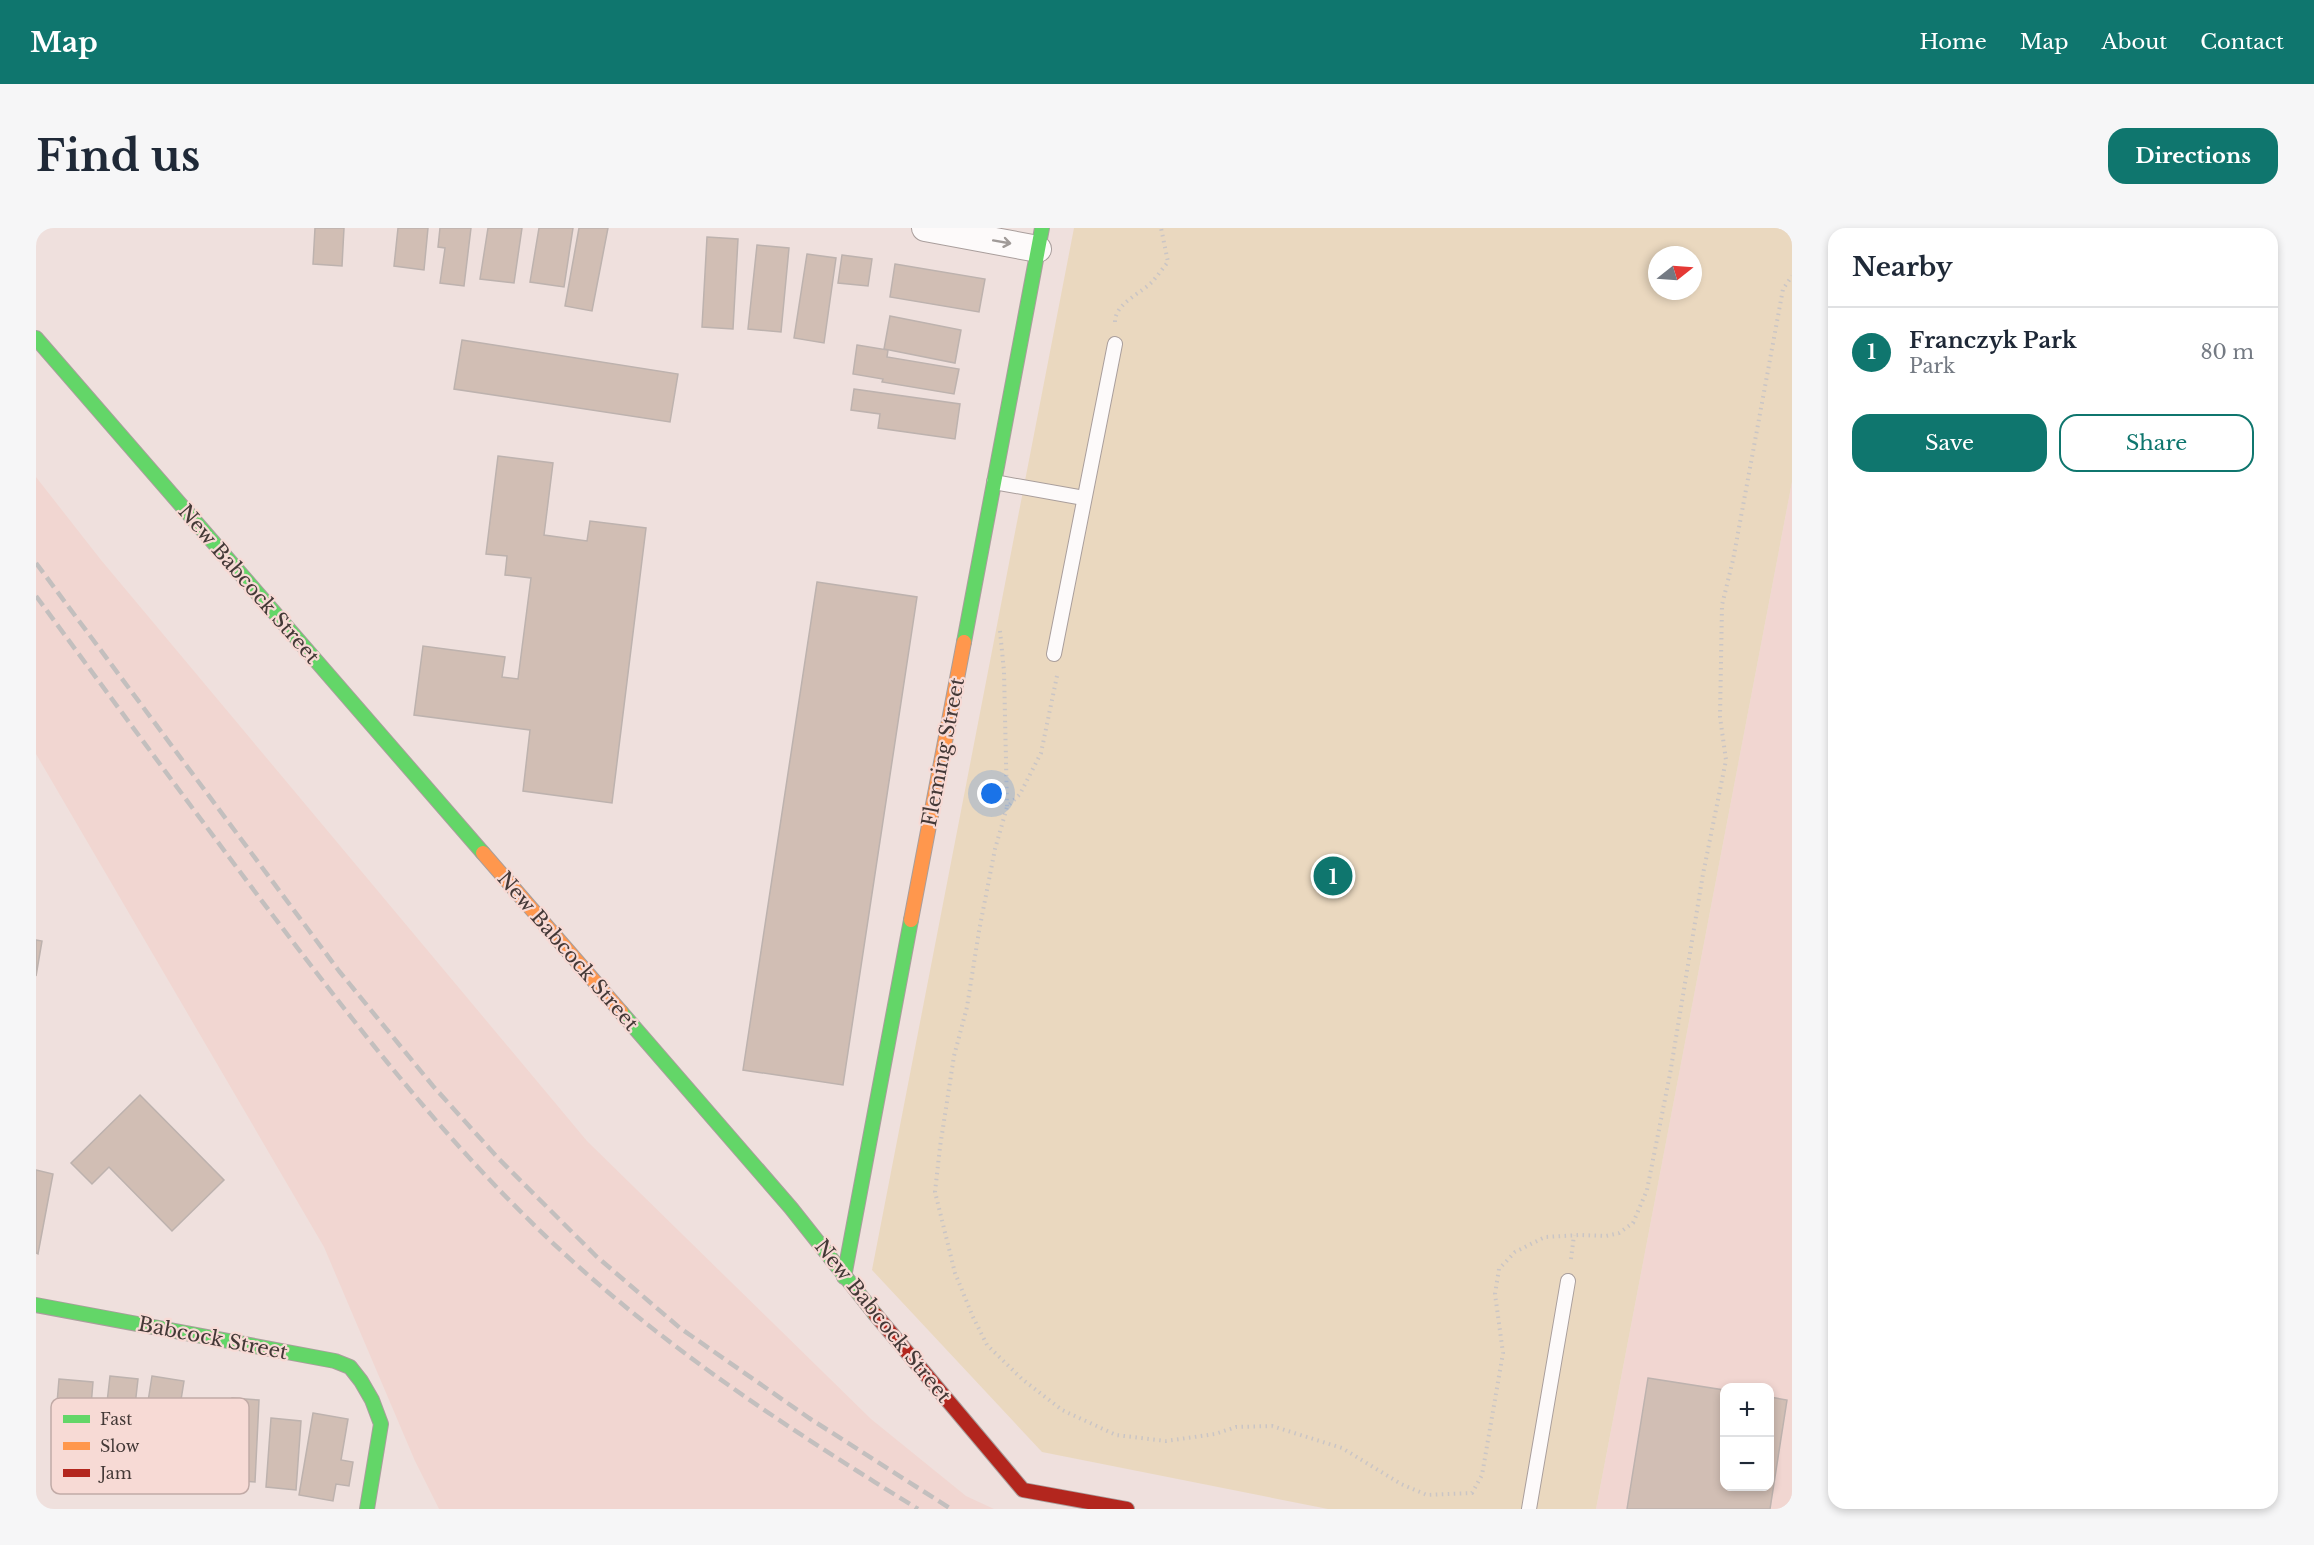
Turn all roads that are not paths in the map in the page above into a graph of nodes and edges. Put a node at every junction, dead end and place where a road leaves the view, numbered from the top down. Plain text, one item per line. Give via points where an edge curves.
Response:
1 (925, 228) edge
2 (1040, 238) edge
3 (36, 338) edge
4 (1115, 344) road end
5 (994, 482) junction
6 (1084, 498) junction
7 (1054, 654) road end
8 (844, 1277) junction
9 (1568, 1281) dead end
10 (36, 1305) edge
11 (368, 1509) edge
12 (1127, 1509) edge
13 (1529, 1509) edge

1 -> 2 street
2 - 5 street, Fleming Street
3 - 8 street, New Babcock Street via 792,1208
4 - 6 lane
5 - 6 lane
5 - 8 street, Fleming Street
6 - 7 lane
8 - 12 street, New Babcock Street via 1023,1490
9 - 13 lane
10 - 11 street, Babcock Street via 350,1367 372,1400 381,1424

